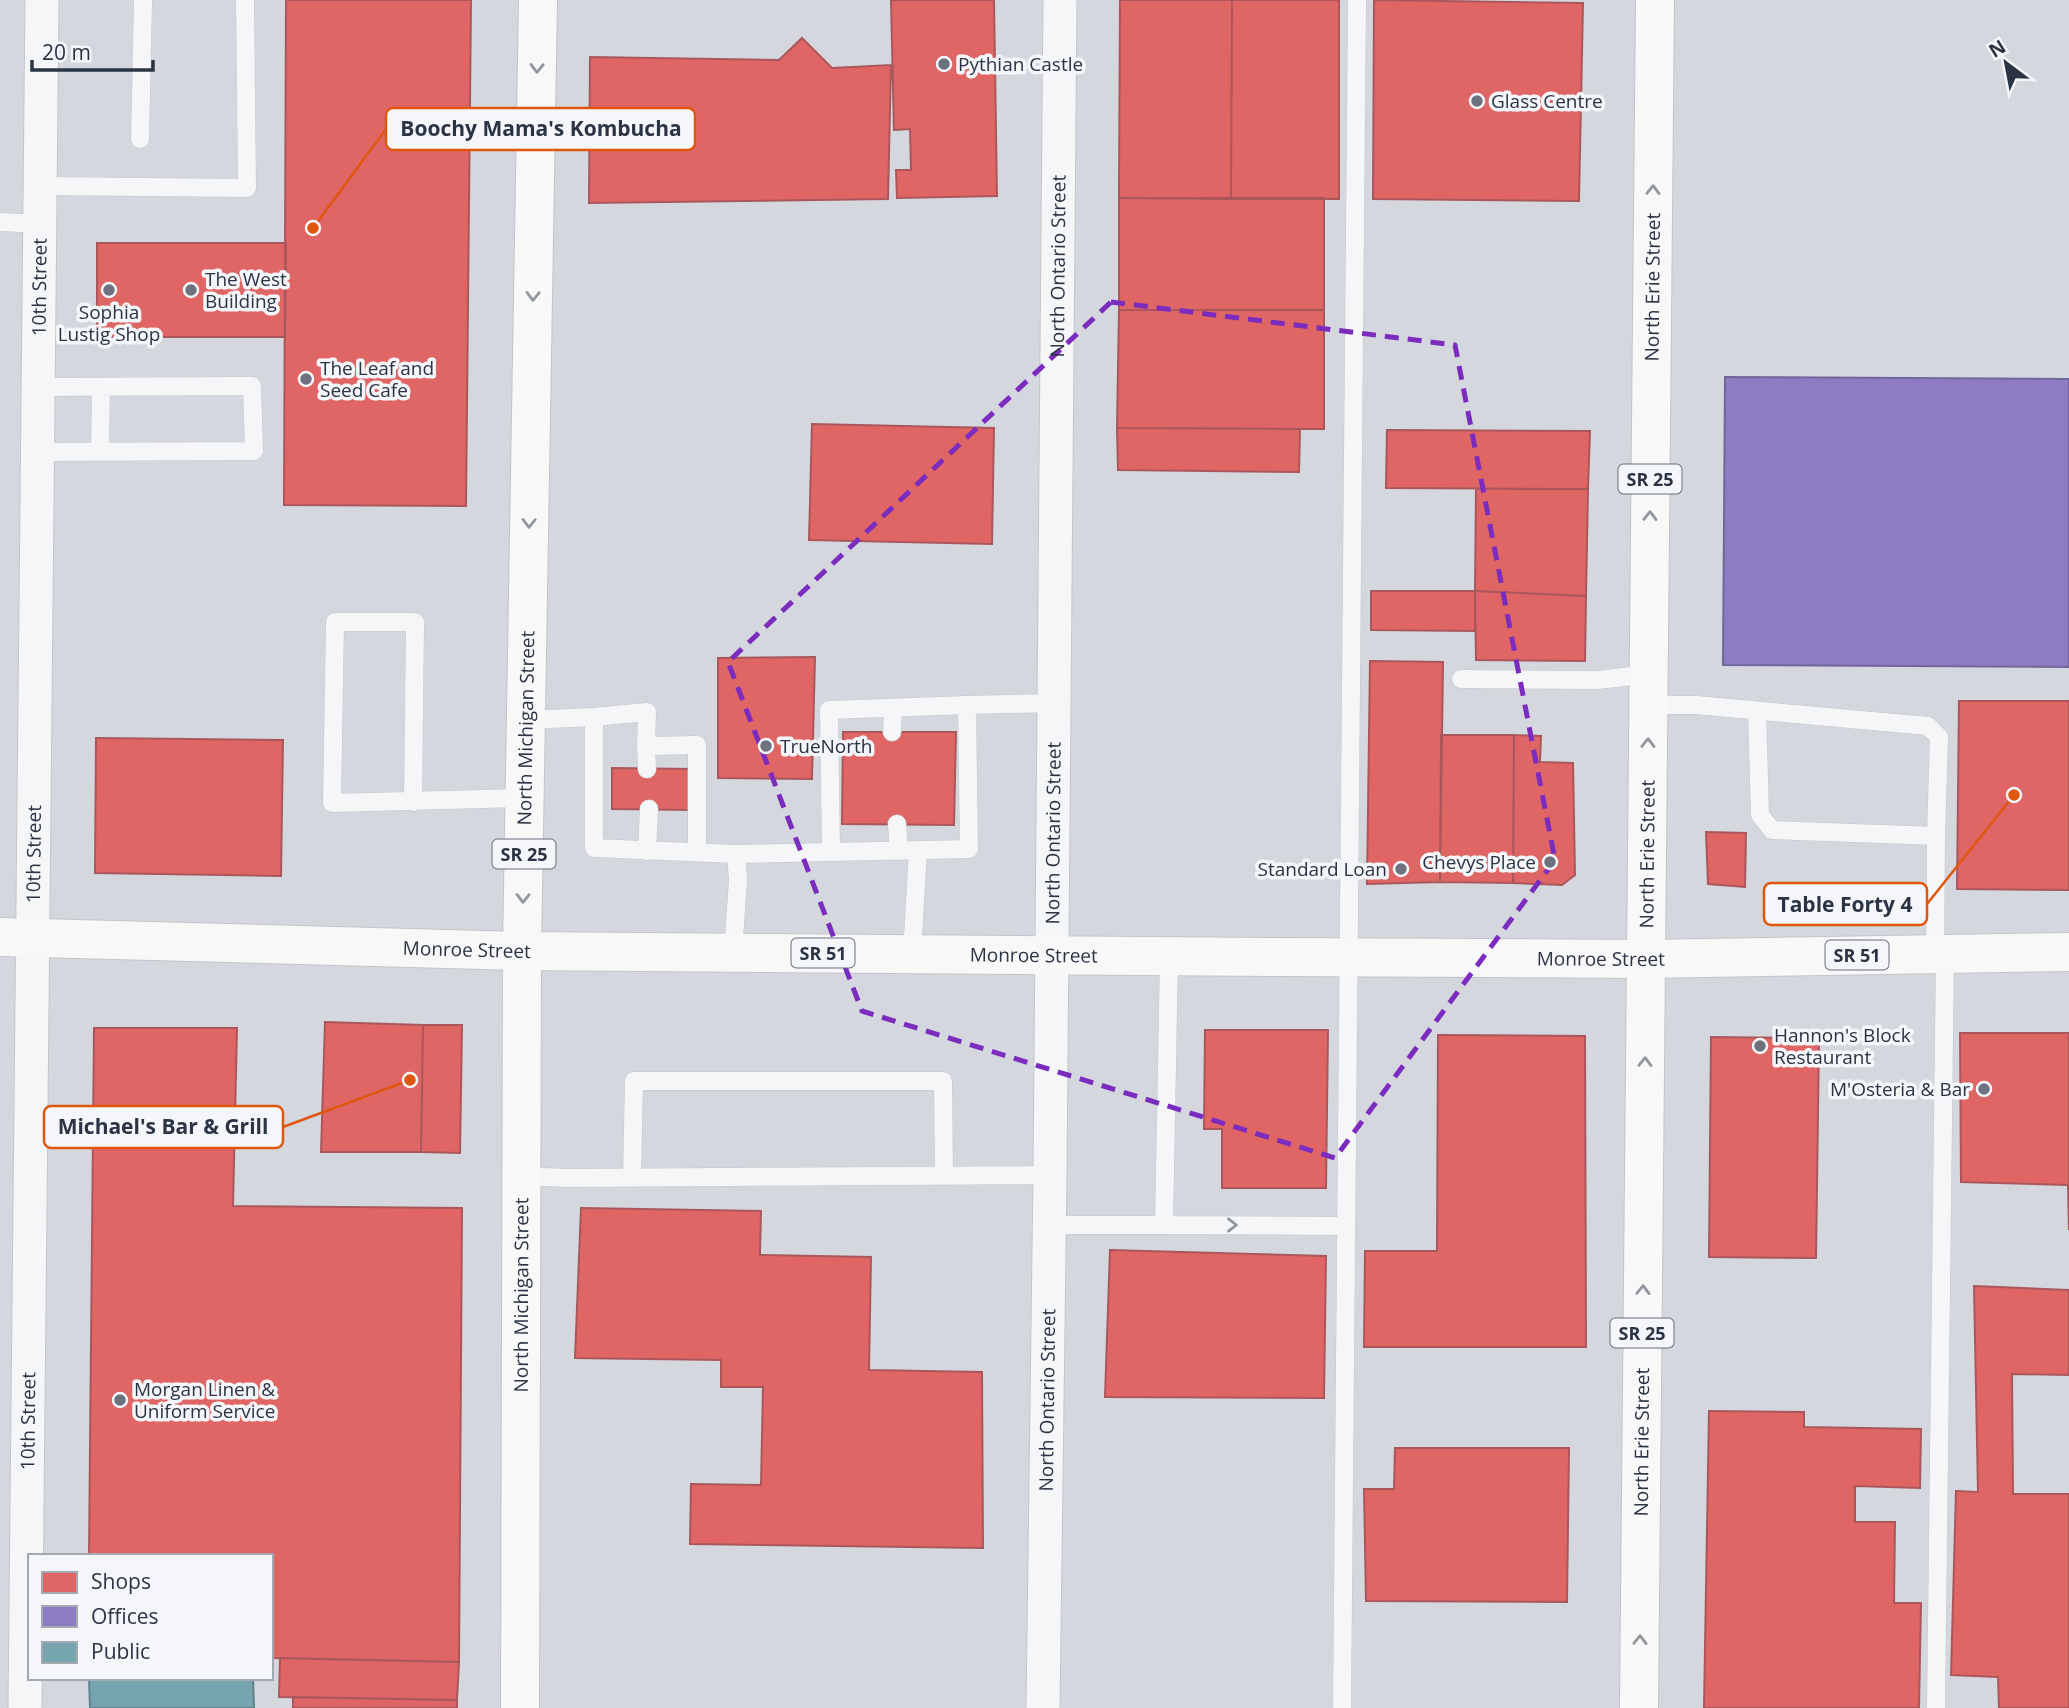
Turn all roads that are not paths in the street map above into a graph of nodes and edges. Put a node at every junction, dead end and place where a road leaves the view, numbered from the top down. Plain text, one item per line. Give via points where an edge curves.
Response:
1 (42, 0) edge
2 (143, 0) edge
3 (245, 0) edge
4 (538, 0) edge
5 (1059, 0) edge
6 (1357, 0) edge
7 (1655, 0) edge
8 (140, 139) dead end
9 (40, 186) junction
10 (0, 222) edge
11 (40, 223) junction
12 (38, 387) junction
13 (101, 387) junction
14 (100, 451) junction
15 (36, 452) junction
16 (1461, 679) dead end
17 (1648, 689) junction
18 (1054, 703) junction
19 (967, 705) junction
20 (894, 708) junction
21 (1757, 711) junction
22 (594, 717) junction
23 (526, 720) junction
24 (892, 732) dead end
25 (646, 746) junction
26 (647, 769) dead end
27 (524, 798) junction
28 (413, 802) junction
29 (649, 809) dead end
30 (897, 824) dead end
31 (1936, 836) junction
32 (919, 850) junction
33 (648, 851) junction
34 (899, 851) junction
35 (831, 852) junction
36 (697, 853) junction
37 (736, 854) junction
38 (17, 937) edge
39 (522, 950) junction
40 (733, 952) junction
41 (2069, 952) edge
42 (1940, 953) junction
43 (912, 954) junction
44 (1052, 955) junction
45 (1169, 956) junction
46 (1349, 957) junction
47 (1646, 958) junction
48 (1050, 1175) junction
49 (521, 1176) junction
50 (944, 1176) junction
51 (632, 1178) junction
52 (1048, 1225) junction
53 (1164, 1225) junction
54 (1346, 1226) junction
55 (25, 1708) edge
56 (520, 1708) edge
57 (1043, 1708) edge
58 (1342, 1708) edge
59 (1639, 1708) edge
60 (1937, 1708) edge

1 - 9 street, 10th Street
2 - 8 lane
3 - 9 lane via 247,188
4 -> 23 main road, North Michigan Street / SR 25
5 - 18 street, North Ontario Street
6 - 46 lane
17 -> 7 main road, North Erie Street / SR 25
9 - 11 street, 10th Street
10 - 11 lane
11 - 12 street, 10th Street
12 - 13 lane
12 - 15 street, 10th Street
13 - 14 lane
13 - 14 lane via 253,386 254,451
14 - 15 lane
15 - 38 street, 10th Street
16 - 17 lane via 1598,680
17 - 21 lane via 1696,705
47 -> 17 main road, North Erie Street / SR 25
18 - 19 lane
18 - 44 street, North Ontario Street
19 - 20 lane
19 - 32 lane via 969,849
20 - 24 lane
20 - 35 lane via 829,710
21 - 31 lane via 1928,726 1939,737
21 - 31 lane via 1760,815 1772,830
22 - 23 lane
22 - 25 lane via 647,712
22 - 33 lane via 594,848
23 - 27 main road, North Michigan Street / SR 25
25 - 26 lane
25 - 36 lane via 697,745
27 - 28 lane
27 -> 39 main road, North Michigan Street / SR 25
28 - 28 lane via 415,622 335,622 332,803
29 - 33 lane
30 - 34 lane
31 - 42 lane
32 - 34 lane
32 - 43 lane
33 - 36 lane
34 - 35 lane
35 - 37 lane
36 - 37 lane
37 - 40 lane
38 - 39 main road, Monroe Street / SR 51
38 - 55 street, 10th Street
39 - 40 main road, Monroe Street / SR 51
39 - 49 main road, North Michigan Street / SR 25
40 - 43 main road, Monroe Street / SR 51
41 - 42 main road, Monroe Street / SR 51
42 - 47 main road, Monroe Street / SR 51
42 - 60 lane
43 - 44 main road, Monroe Street / SR 51
44 - 45 main road, Monroe Street / SR 51
44 - 48 street, North Ontario Street
45 - 46 main road, Monroe Street / SR 51
45 - 53 lane
46 - 47 main road, Monroe Street / SR 51
46 - 54 lane
59 -> 47 main road, North Erie Street / SR 25
48 - 50 lane
48 - 52 street, North Ontario Street
49 - 51 lane
49 - 56 main road, North Michigan Street / SR 25
50 - 51 lane
50 - 51 lane via 943,1081 634,1081
52 - 53 lane
52 - 57 street, North Ontario Street
53 -> 54 lane
54 - 58 lane

